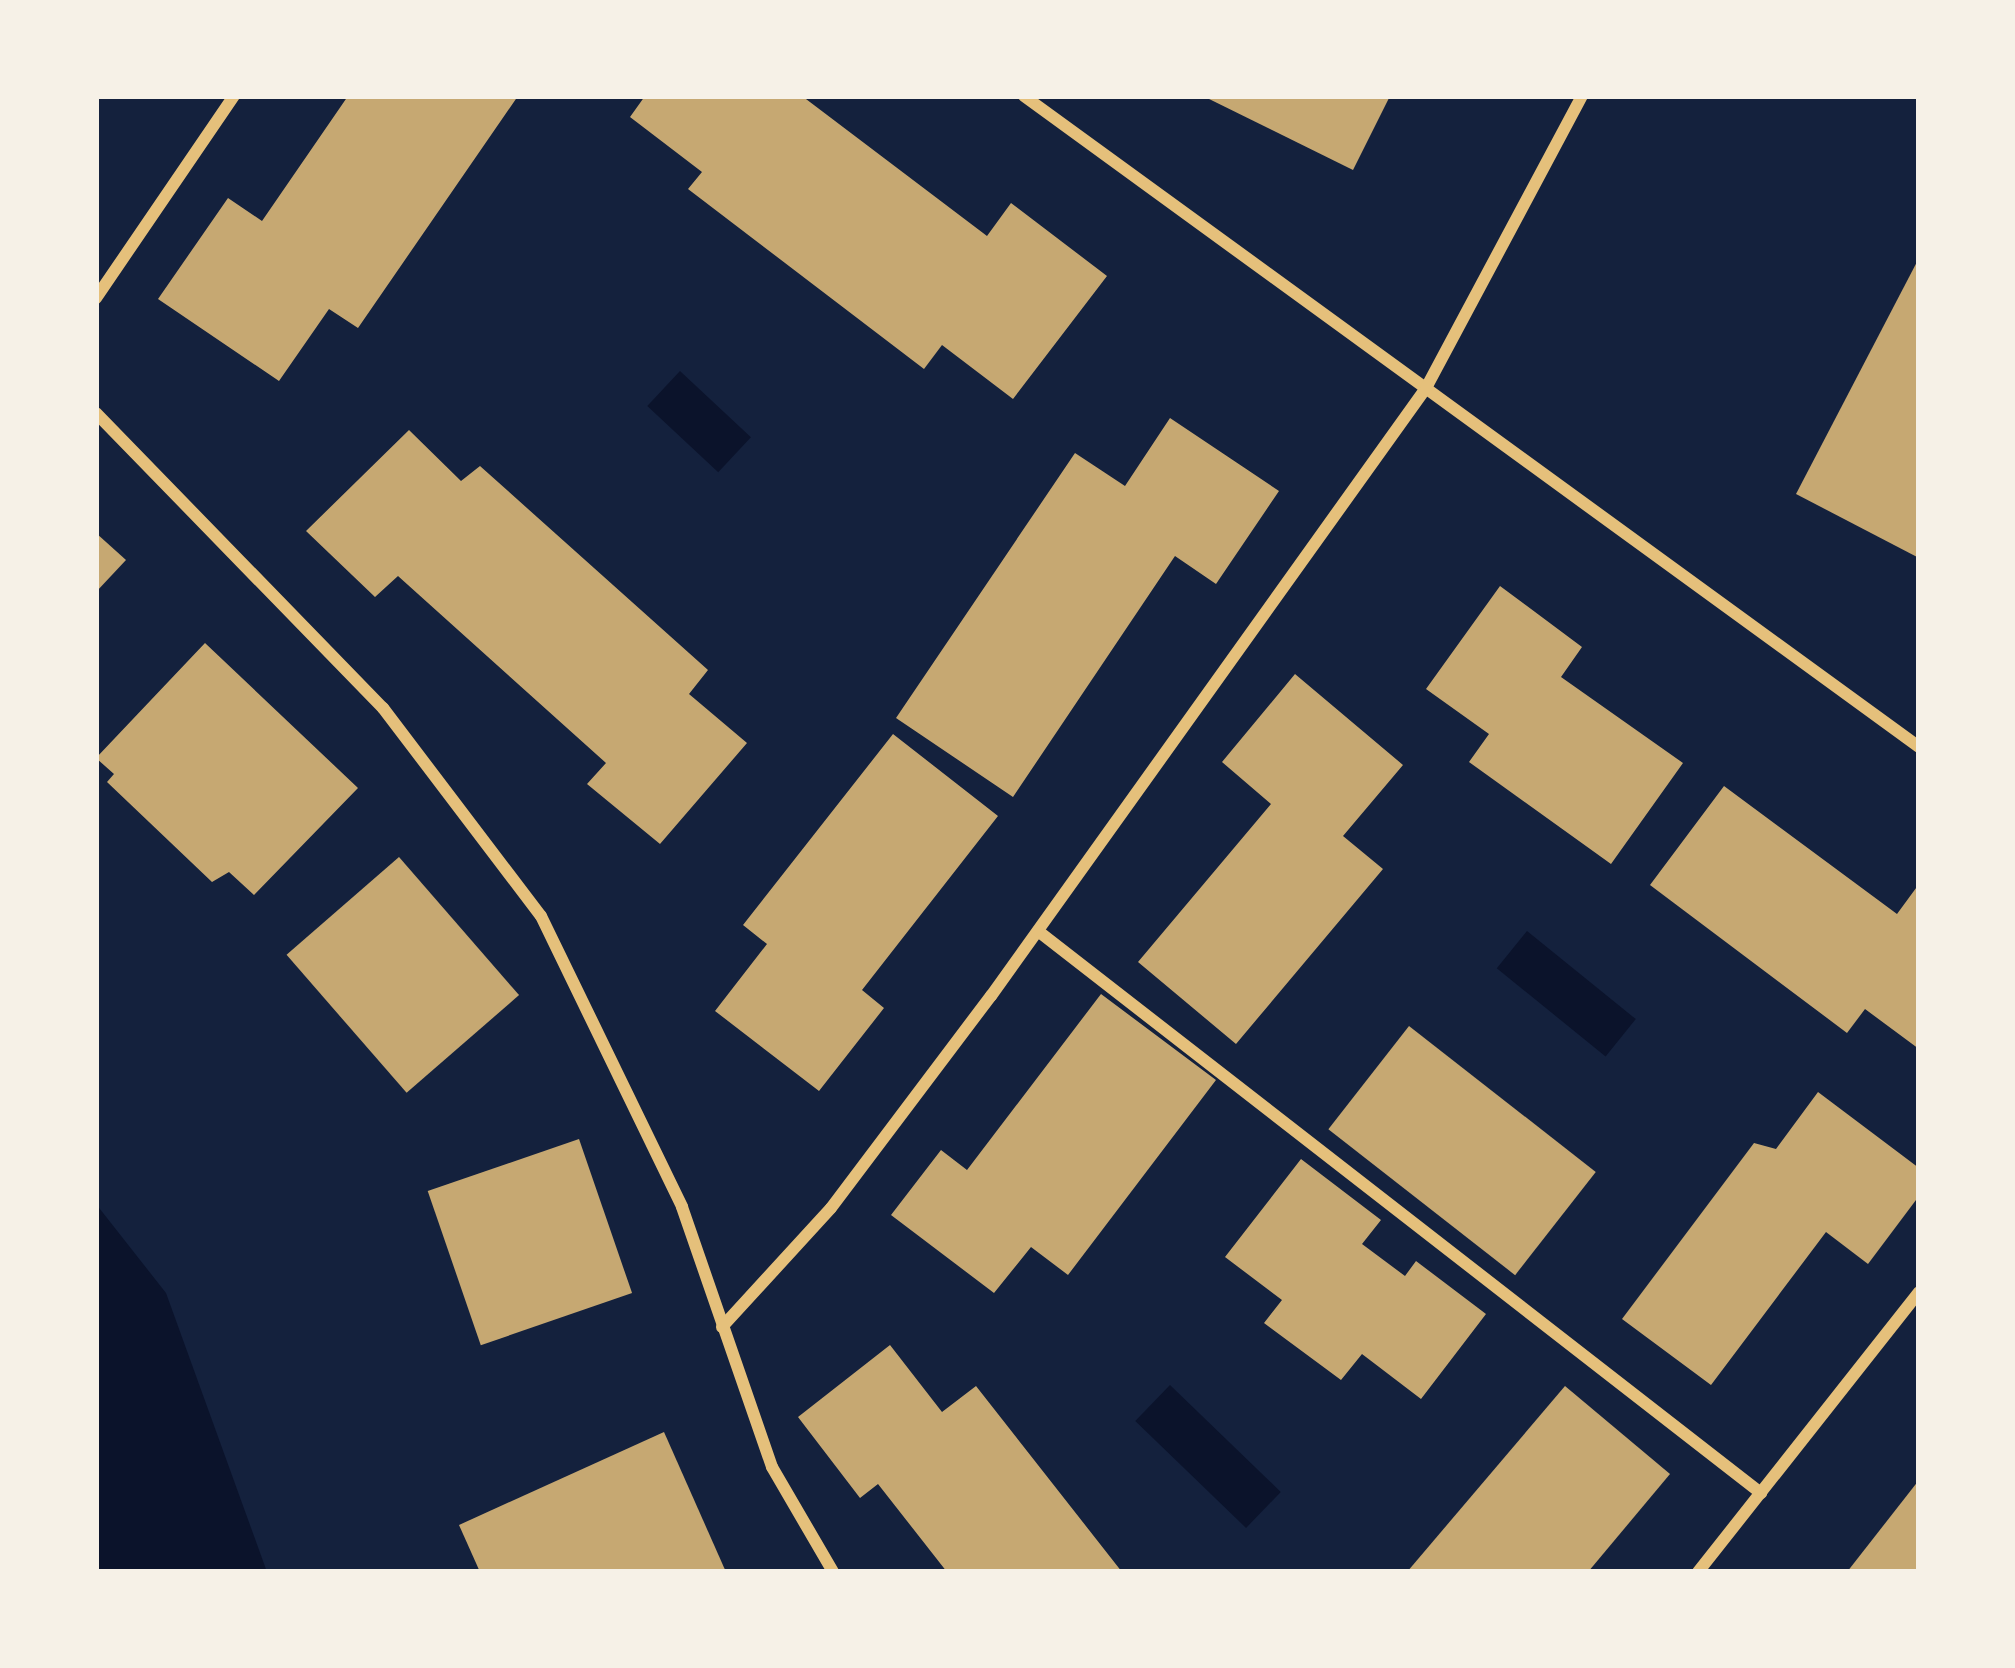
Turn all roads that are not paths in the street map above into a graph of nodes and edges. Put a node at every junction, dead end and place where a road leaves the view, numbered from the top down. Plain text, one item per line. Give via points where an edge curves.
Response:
1 (233, 96) edge
2 (1024, 96) edge
3 (1582, 96) edge
4 (96, 298) edge
5 (1426, 388) junction
6 (96, 413) edge
7 (1919, 747) edge
8 (1038, 931) junction
9 (1919, 1292) edge
10 (722, 1327) junction
11 (1761, 1492) junction
12 (833, 1572) edge
13 (1698, 1572) edge

1 - 4 street
2 - 5 street
3 - 5 street
5 - 7 street
5 - 8 street
6 - 10 street via 382,709 529,899 682,1207
8 - 10 street via 831,1208
8 - 11 street
9 - 11 street
10 - 12 street via 772,1467
11 - 13 street

